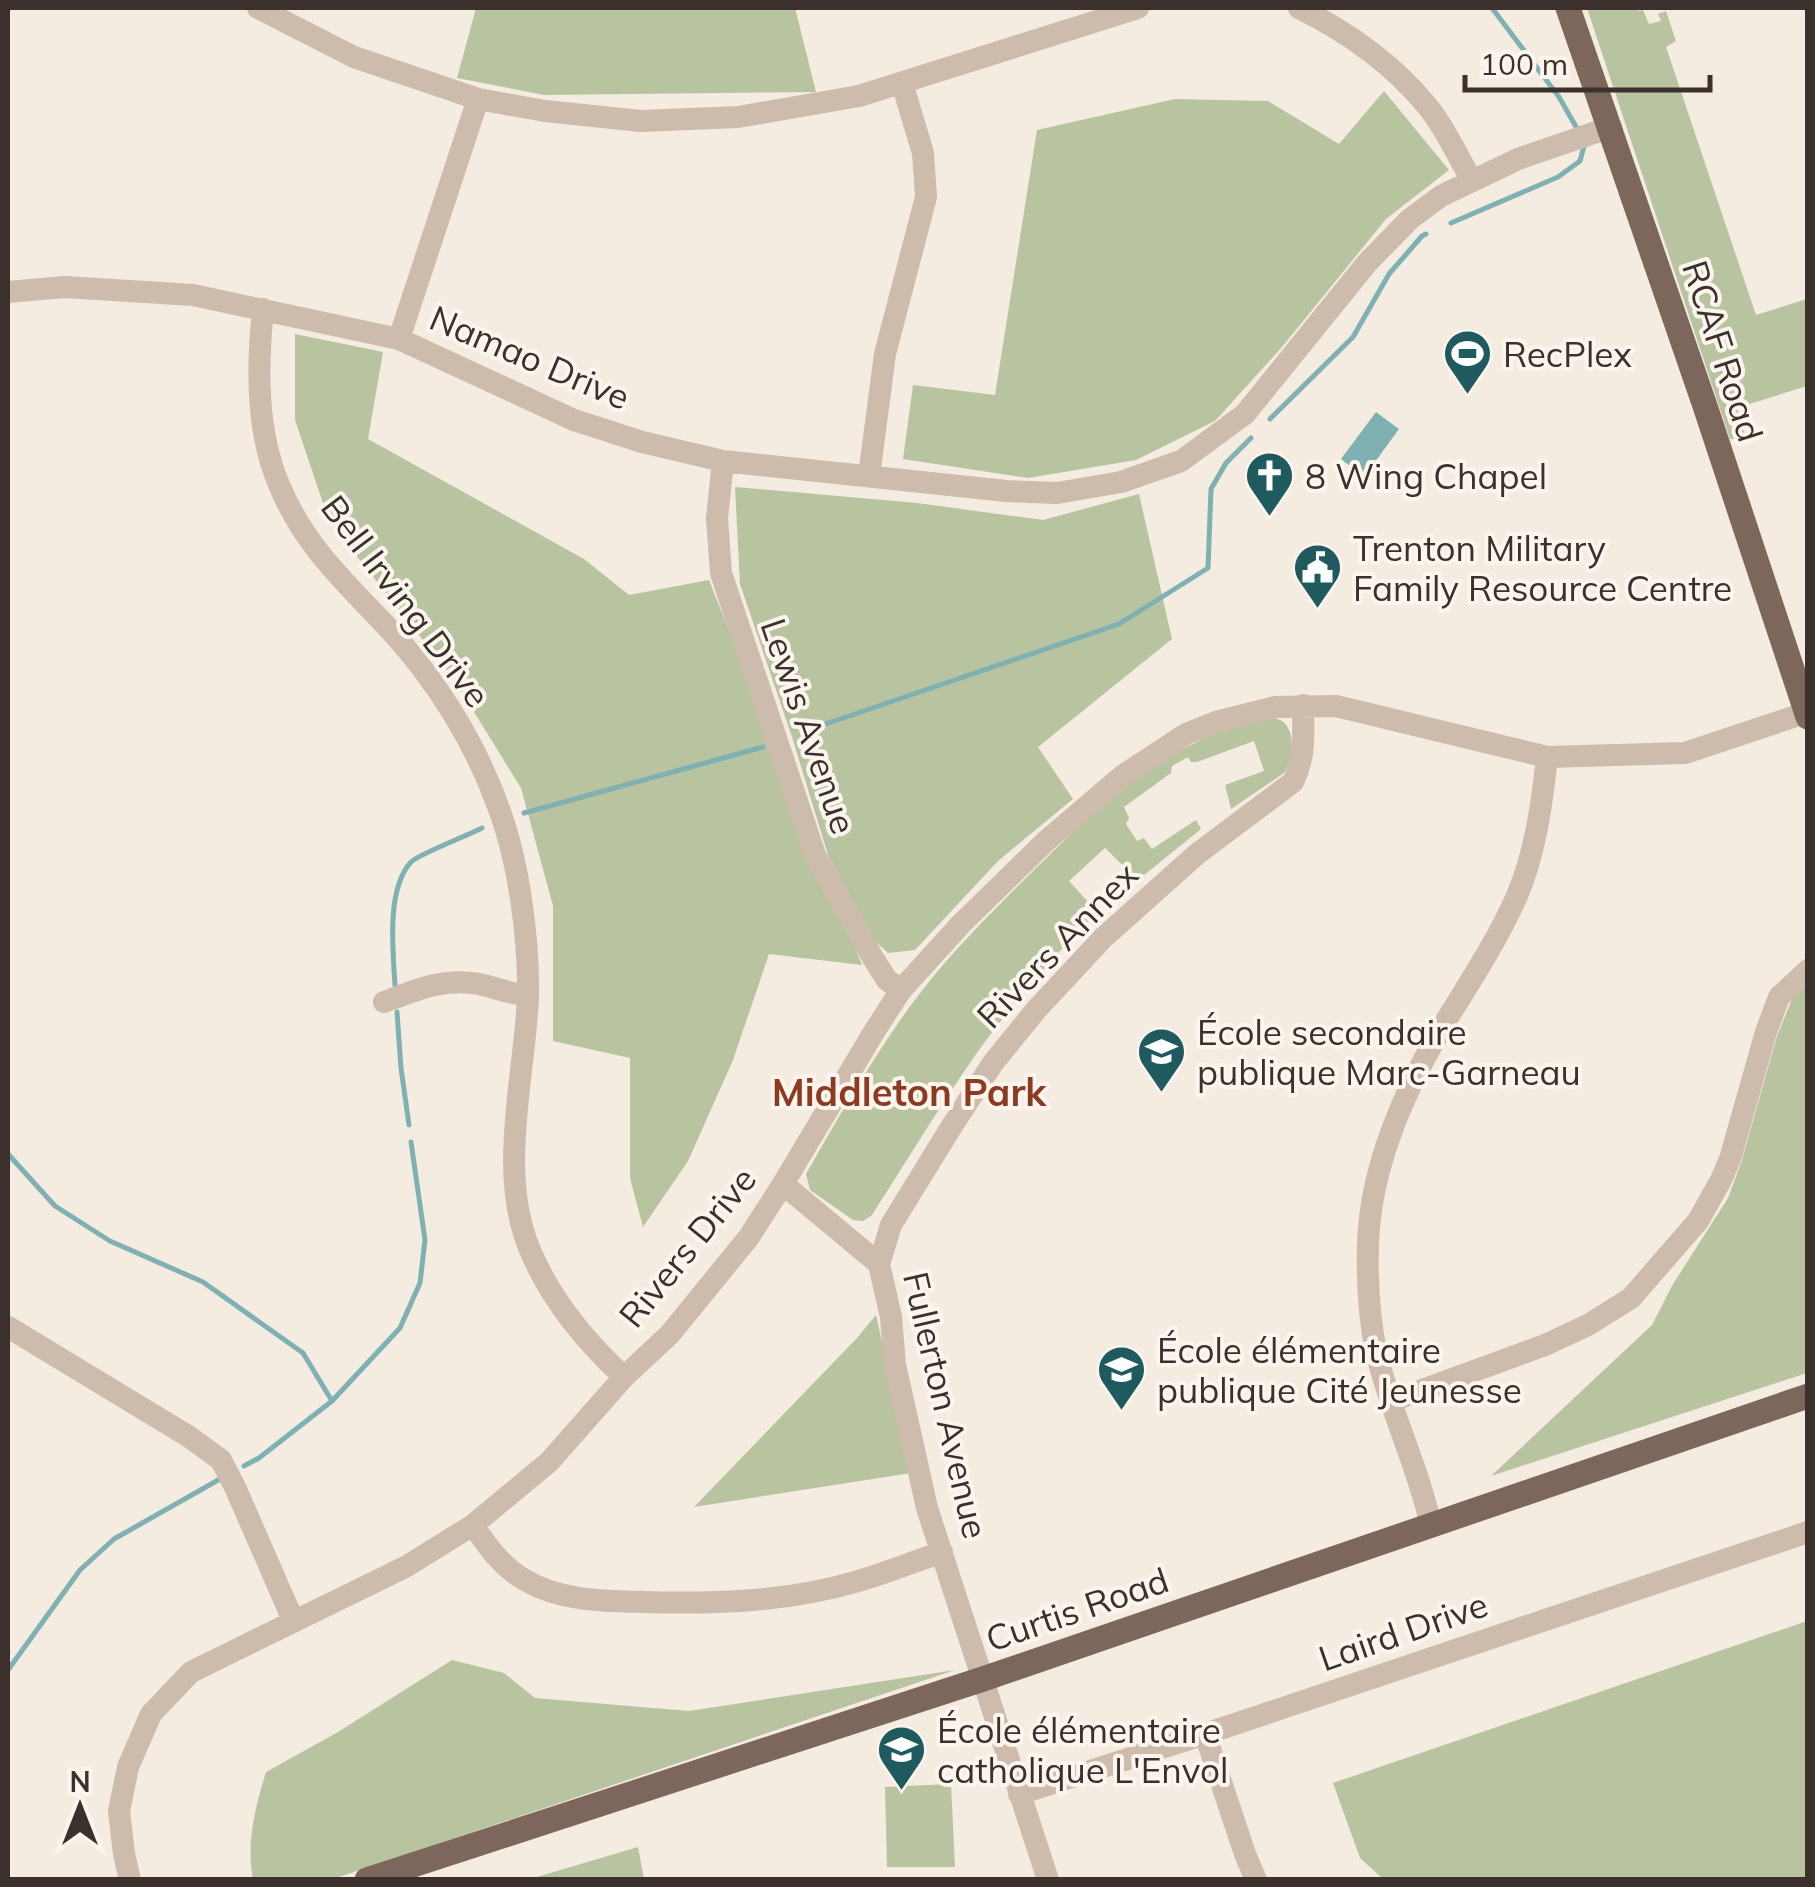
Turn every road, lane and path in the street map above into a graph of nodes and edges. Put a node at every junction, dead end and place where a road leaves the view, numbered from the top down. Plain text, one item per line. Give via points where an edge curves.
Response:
1 (258, 8) edge
2 (1138, 8) edge
3 (1299, 8) edge
4 (1568, 8) edge
5 (902, 83) junction
6 (478, 99) junction
7 (1592, 133) junction
8 (1472, 181) junction
9 (8, 292) edge
10 (263, 309) junction
11 (399, 339) junction
12 (723, 461) junction
13 (870, 476) junction
14 (1303, 706) junction
15 (1807, 714) edge
16 (1546, 757) junction
17 (1808, 970) edge
18 (901, 990) junction
19 (528, 994) junction
20 (384, 1002) dead end
21 (784, 1184) junction
22 (880, 1264) junction
23 (8, 1327) edge
24 (624, 1377) junction
25 (1808, 1396) edge
26 (1392, 1401) junction
27 (473, 1525) junction
28 (1431, 1526) junction
29 (1808, 1532) edge
30 (942, 1552) junction
31 (293, 1620) junction
32 (984, 1679) junction
33 (1205, 1734) junction
34 (1020, 1794) junction
35 (130, 1880) edge
36 (367, 1880) edge
37 (1048, 1880) edge
38 (1256, 1880) edge

1 - 6 street via 354,56
2 - 5 street
3 - 8 street via 1376,54 1429,108
4 - 7 main road, RCAF Road
5 - 6 street via 738,116 641,121
5 - 13 street via 922,153 926,197 885,354
6 - 11 street
7 - 8 street, Namao Drive
7 - 15 main road, RCAF Road
8 - 13 street, Namao Drive via 1410,219 1366,263 1246,414 1180,462 1057,493
9 - 10 street, Namao Drive via 175,294
10 - 11 street, Namao Drive
10 - 19 street, Bell Irving Drive via 262,428 279,486 309,542 422,668 475,754 500,811 517,878
11 - 12 street, Namao Drive via 574,420
12 - 13 street, Namao Drive
12 - 18 street, Lewis Avenue via 721,573 815,855 872,958
14 - 16 street, Rivers Drive via 1359,710
14 - 18 street, Rivers Drive via 1275,706 1216,722 1122,776 961,924
14 - 22 street, Rivers Annex via 1304,749 1293,782 1184,866 1036,1010 950,1128 891,1225
15 - 16 street, Rivers Drive via 1686,753
16 - 26 street via 1540,815 1518,893 1407,1092 1374,1196 1370,1302
17 - 26 street via 1780,997 1721,1180 1698,1221 1630,1298 1545,1346
18 - 21 street, Rivers Drive
19 - 20 street via 450,982
19 - 24 street, Bell Irving Drive via 515,1144 519,1210 549,1287
21 - 22 street, Fullerton Avenue
21 - 24 street, Rivers Drive via 711,1286
22 - 30 street, Fullerton Avenue via 918,1476
23 - 31 street via 221,1460
24 - 27 street, Rivers Drive via 550,1462
25 - 28 main road, Curtis Road
26 - 28 street
27 - 30 street via 492,1554 523,1580 605,1601 718,1604 808,1594
27 - 31 street, Rivers Drive via 407,1566
28 - 32 main road, Curtis Road
29 - 33 street, Laird Drive
30 - 32 street, Fullerton Avenue
31 - 35 street, Rivers Drive via 192,1672 150,1714 119,1810
32 - 34 street, Fullerton Avenue
32 - 36 main road, Curtis Road
33 - 34 street, Laird Drive
33 - 38 street
34 - 37 street, Fullerton Avenue

